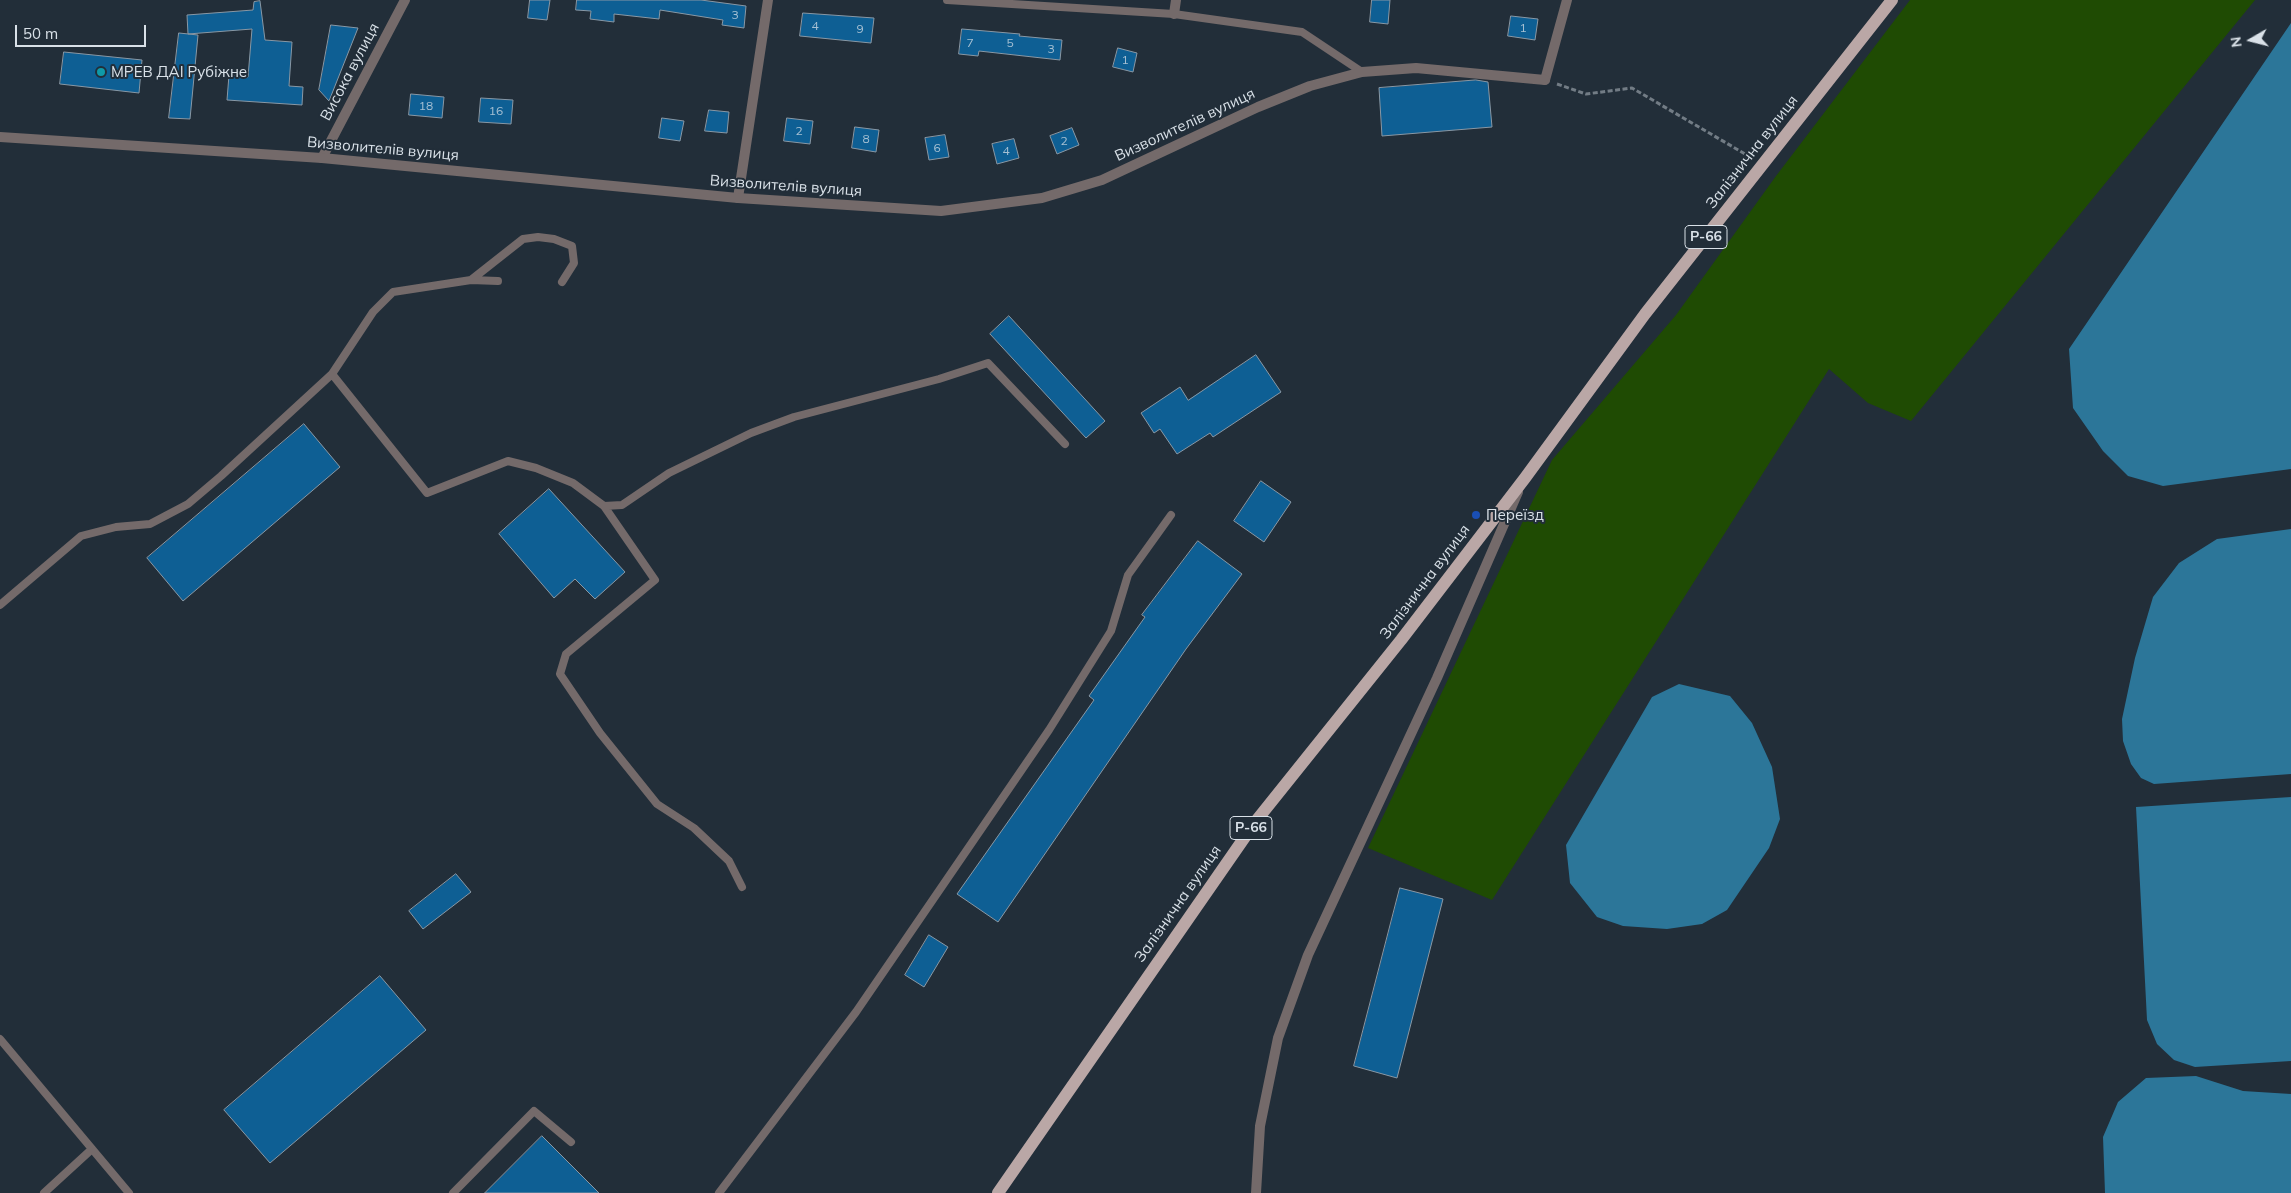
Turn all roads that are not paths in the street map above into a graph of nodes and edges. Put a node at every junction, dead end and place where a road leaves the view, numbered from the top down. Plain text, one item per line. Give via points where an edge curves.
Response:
1 (405, 0) edge
2 (768, 0) edge
3 (947, 0) edge
4 (1176, 0) edge
5 (1567, 0) edge
6 (1892, 0) edge
7 (1174, 14) junction
8 (1362, 72) junction
9 (0, 137) edge
10 (322, 158) junction
11 (738, 198) junction
12 (471, 280) junction
13 (498, 281) dead end
14 (562, 282) dead end
15 (332, 374) junction
16 (1065, 444) dead end
17 (1525, 478) junction
18 (604, 506) junction
19 (1171, 515) dead end
20 (0, 606) edge
21 (742, 887) dead end
22 (0, 1039) edge
23 (571, 1142) dead end
24 (92, 1149) junction
25 (44, 1193) edge
26 (129, 1193) edge
27 (453, 1193) edge
28 (719, 1193) edge
29 (998, 1193) edge
30 (1256, 1193) edge

1 - 10 street, Висока вулиця
2 - 11 street
3 - 7 lane
4 - 7 street
5 - 8 street, Визволителів вулиця via 1545,80 1416,68
6 - 17 main road, Залізнична вулиця / Р-66 via 1645,314
7 - 8 lane via 1302,32
8 - 11 street, Визволителів вулиця via 1310,86 1102,180 1042,198 941,210
9 - 10 street, Визволителів вулиця
10 - 11 street, Визволителів вулиця
12 - 13 lane
12 - 14 lane via 523,239 538,237 572,246 574,263
12 - 15 lane via 394,292 373,312
15 - 18 lane via 426,493 508,461 573,483
15 - 20 lane via 188,504 150,524 116,527 81,536
16 - 18 lane via 988,363 794,417 750,433 669,473 622,506
17 - 29 main road, Залізнична вулиця / Р-66 via 1256,821
17 - 30 street via 1437,678 1308,955 1278,1038 1260,1126
18 - 21 lane via 655,580 566,654 560,674 600,733 657,804 694,828 729,861
19 - 28 lane via 1128,575 1111,631 1049,730 856,1012
22 - 24 lane
23 - 27 lane via 534,1111
24 - 25 lane
24 - 26 lane

